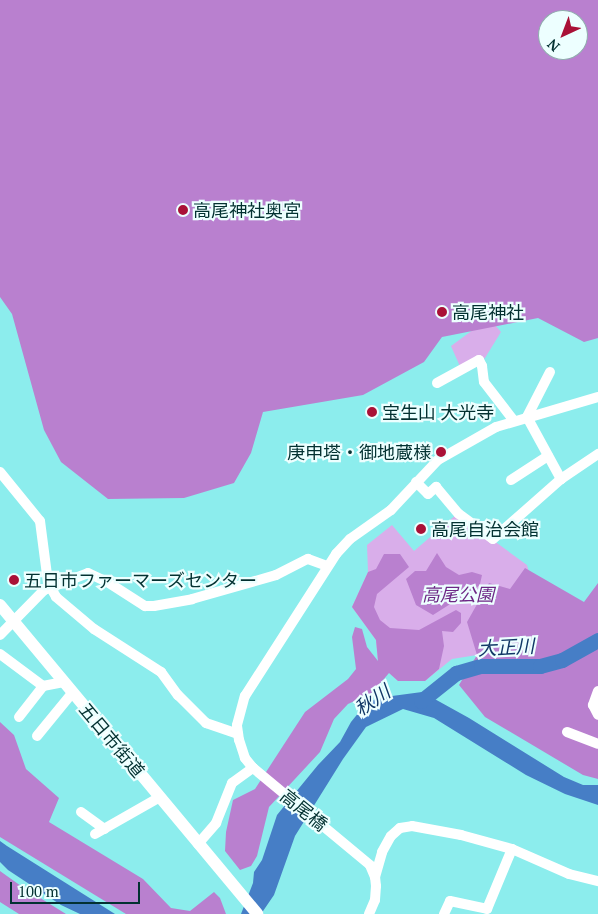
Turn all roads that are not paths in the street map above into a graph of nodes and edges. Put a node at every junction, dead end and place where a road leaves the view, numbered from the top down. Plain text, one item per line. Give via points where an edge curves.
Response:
1 (550, 372) dead end
2 (438, 383) dead end
3 (598, 397) edge
4 (528, 417) junction
5 (514, 421) junction
6 (598, 454) edge
7 (548, 456) junction
8 (0, 472) edge
9 (560, 479) junction
10 (511, 480) dead end
11 (416, 482) junction
12 (327, 566) junction
13 (51, 588) junction
14 (0, 605) edge
15 (13, 621) junction
16 (0, 636) edge
17 (0, 654) edge
18 (64, 682) junction
19 (43, 686) junction
20 (598, 691) edge
21 (73, 692) junction
22 (598, 715) edge
23 (19, 716) dead end
24 (567, 732) dead end
25 (238, 734) junction
26 (37, 736) dead end
27 (598, 744) edge
28 (253, 768) junction
29 (160, 797) junction
30 (81, 812) dead end
31 (198, 844) junction
32 (512, 849) junction
33 (375, 877) junction
34 (598, 881) edge
35 (256, 914) edge
36 (369, 914) edge
37 (444, 914) edge

1 - 4 street
2 - 5 street via 479,360 484,382
3 - 4 street
4 - 5 street
4 - 7 street
5 - 11 street via 489,430 455,449 438,460
6 - 9 street
7 - 9 street
7 - 10 street
8 - 13 street via 40,521 44,562
9 - 11 street via 493,539 459,514 436,487 428,494
11 - 12 street via 386,514 346,543
12 - 13 street via 308,559 276,575 192,599 154,606 145,606 88,573
12 - 25 street via 248,690 239,711
13 - 15 street via 44,590
13 - 25 street via 62,602 94,629 161,672 206,723
14 - 15 main road, 五日市街道
15 - 16 street
15 - 18 main road, 五日市街道
17 - 19 street
18 - 19 street
18 - 21 main road, 五日市街道
19 - 23 street
20 - 22 street via 592,705
21 - 26 street
21 - 29 main road, 五日市街道
24 - 27 street
25 - 28 street via 244,754
28 - 31 street via 232,783 216,822
28 - 33 street, 高尾橋 via 367,862
29 - 30 street via 100,832
29 - 31 main road, 五日市街道
31 - 35 main road, 五日市街道
32 - 33 street via 461,835 404,827 391,836 382,852
32 - 34 street via 570,874
32 - 37 street via 487,909 450,901
33 - 36 street via 376,896

